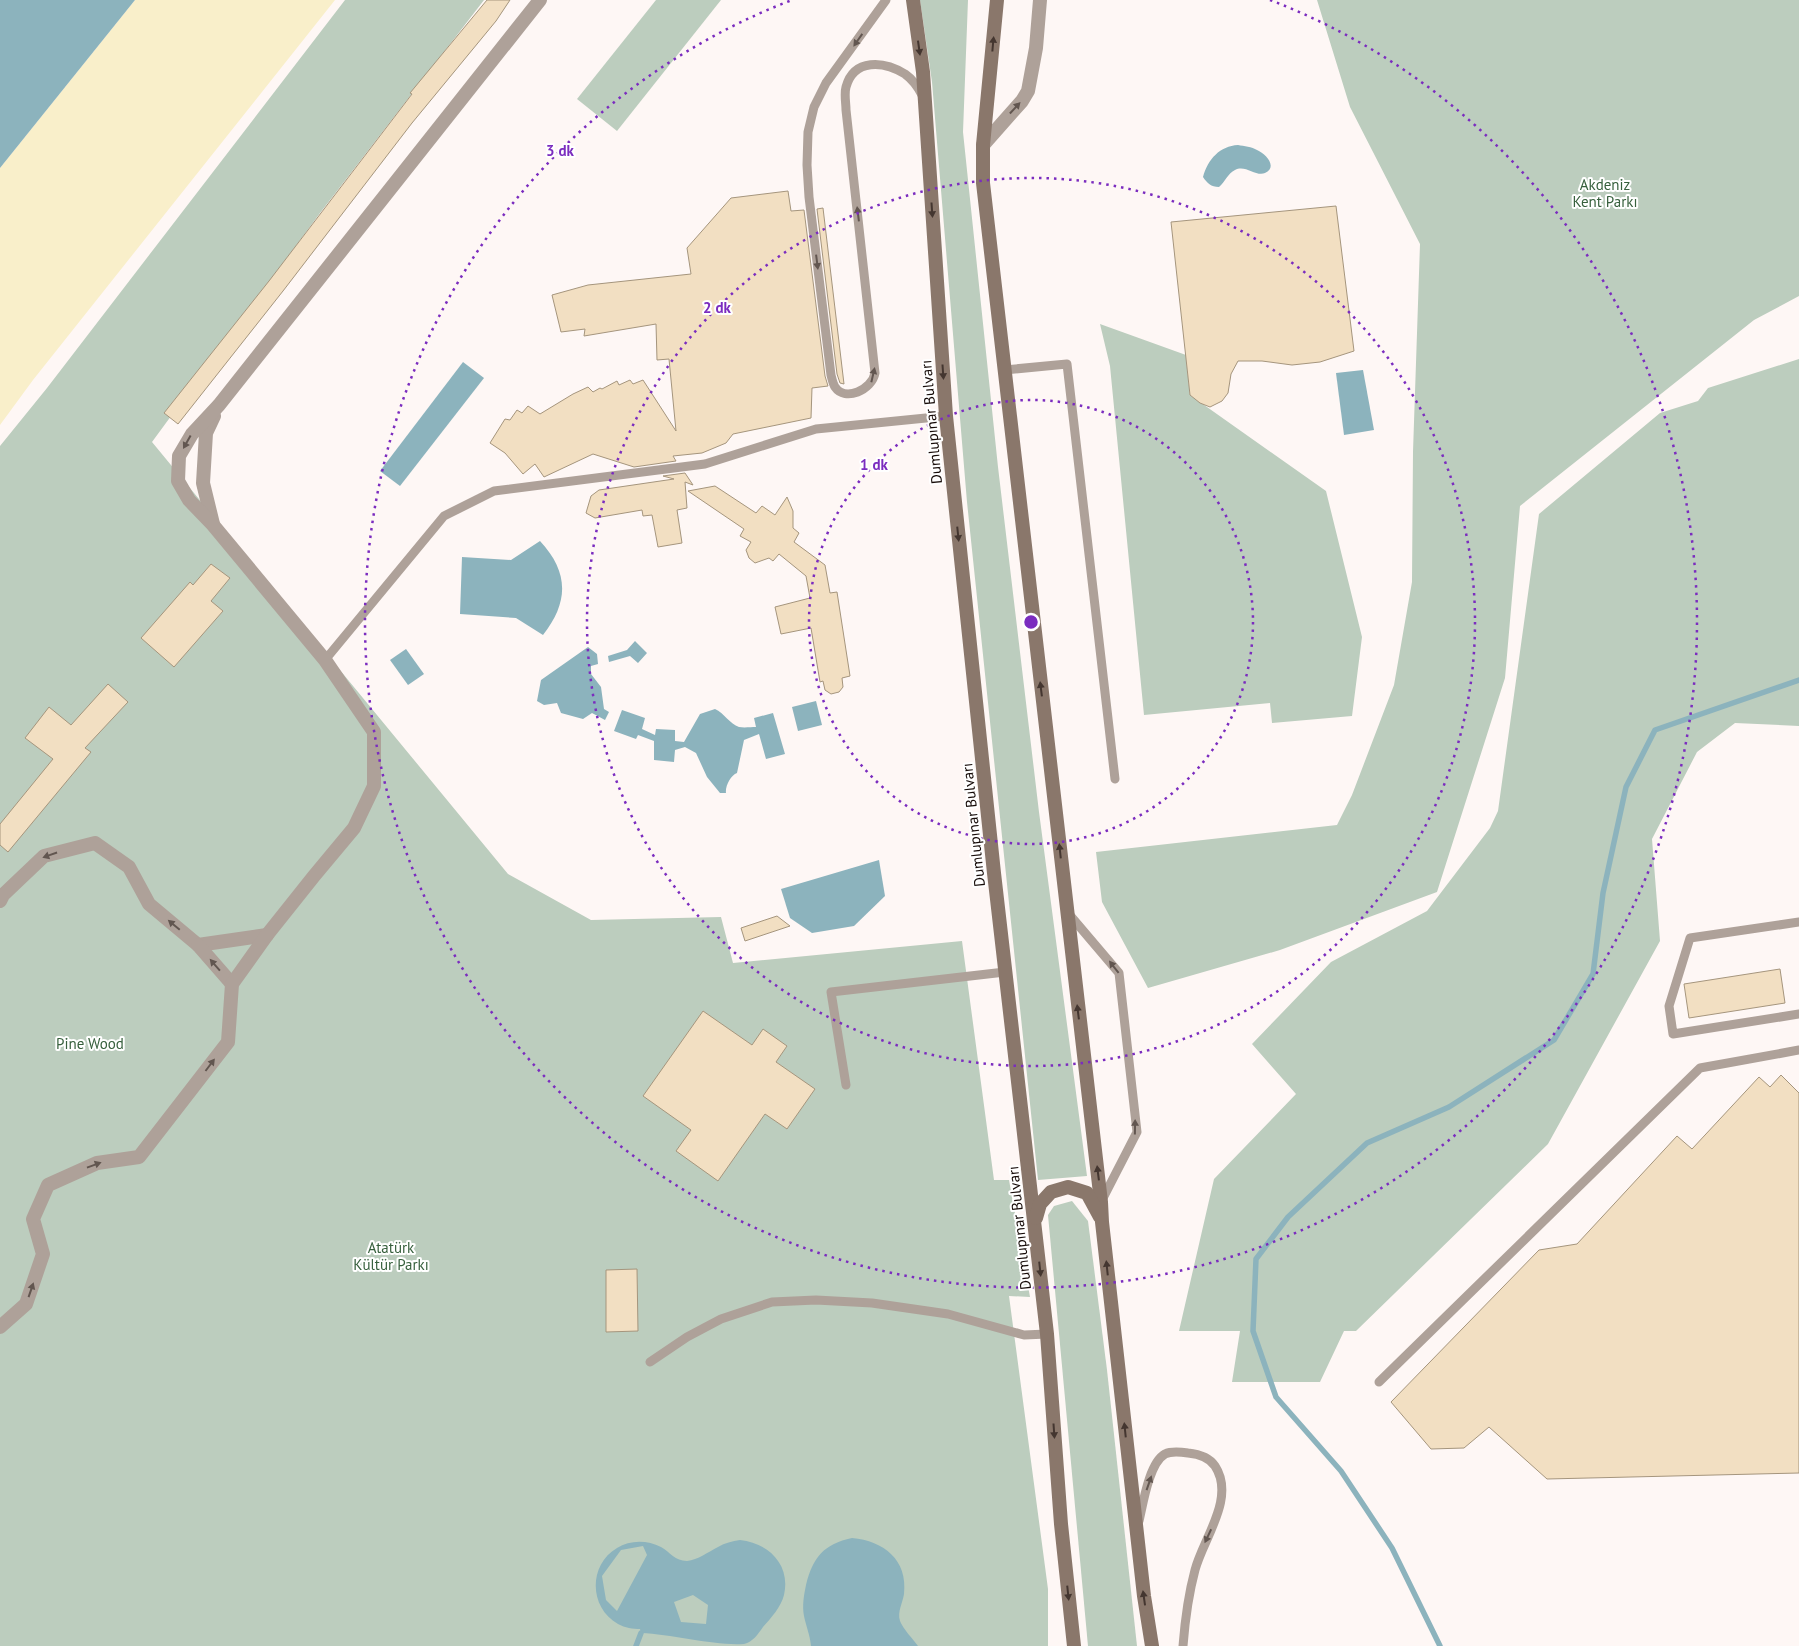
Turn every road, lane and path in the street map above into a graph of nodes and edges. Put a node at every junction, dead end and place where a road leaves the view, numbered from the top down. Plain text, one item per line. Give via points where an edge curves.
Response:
1 (540, 0) edge
2 (886, 0) edge
3 (912, 0) edge
4 (997, 0) edge
5 (1040, 0) edge
6 (924, 100) junction
7 (983, 145) junction
8 (1004, 370) junction
9 (219, 405) junction
10 (946, 416) junction
11 (213, 525) junction
12 (325, 660) junction
13 (1114, 779) dead end
14 (0, 901) edge
15 (1066, 911) junction
16 (1799, 922) edge
17 (267, 935) junction
18 (198, 945) junction
19 (1005, 972) junction
20 (232, 984) junction
21 (1799, 1014) edge
22 (1799, 1050) edge
23 (846, 1085) dead end
24 (1101, 1202) junction
25 (1035, 1221) junction
26 (1102, 1222) junction
27 (0, 1327) edge
28 (1047, 1334) junction
29 (650, 1362) dead end
30 (1379, 1382) dead end
31 (1137, 1531) junction
32 (1074, 1646) edge
33 (1152, 1646) edge
34 (1183, 1646) edge

1 - 9 street
2 -> 6 lane via 826,83 814,106 808,132 809,197 832,375 839,391 863,390 875,373 846,86 859,68 876,63 906,74
3 -> 6 main road, Dumlupınar Bulvarı
7 -> 4 main road
7 -> 5 street via 1028,91
6 -> 10 main road, Dumlupınar Bulvarı
7 - 8 main road via 983,183
8 - 13 lane via 1066,364
15 -> 8 main road
9 - 11 street via 206,433 204,455 203,483
9 -> 11 street via 192,434 180,456 178,481
10 - 12 lane via 816,429 706,464 494,491 444,516
10 -> 19 main road, Dumlupınar Bulvarı
11 - 12 street
12 - 17 street via 374,732 374,786 354,828
18 -> 14 street via 149,904 129,867 95,843 44,856
24 -> 15 main road
24 -> 15 lane via 1137,1132 1119,973
16 - 21 lane via 1690,938 1669,1006 1673,1034
17 - 18 street
17 - 20 street
20 -> 18 street
19 - 23 lane via 831,992
19 - 25 main road, Dumlupınar Bulvarı
27 -> 20 street via 26,1304 43,1254 33,1220 48,1185 97,1163 140,1157 228,1042
22 - 30 lane via 1700,1068
24 - 26 main road
25 - 26 main road via 1040,1204 1051,1192 1068,1186 1087,1193
25 -> 28 main road, Dumlupınar Bulvarı
31 -> 26 main road
28 - 29 lane via 1024,1335 948,1314 872,1302 772,1302 721,1319
28 -> 32 main road, Dumlupınar Bulvarı via 1060,1524
33 -> 31 main road
31 -> 34 lane via 1147,1487 1157,1463 1166,1454 1193,1453 1214,1464 1222,1486 1221,1501 1194,1573 1185,1613

